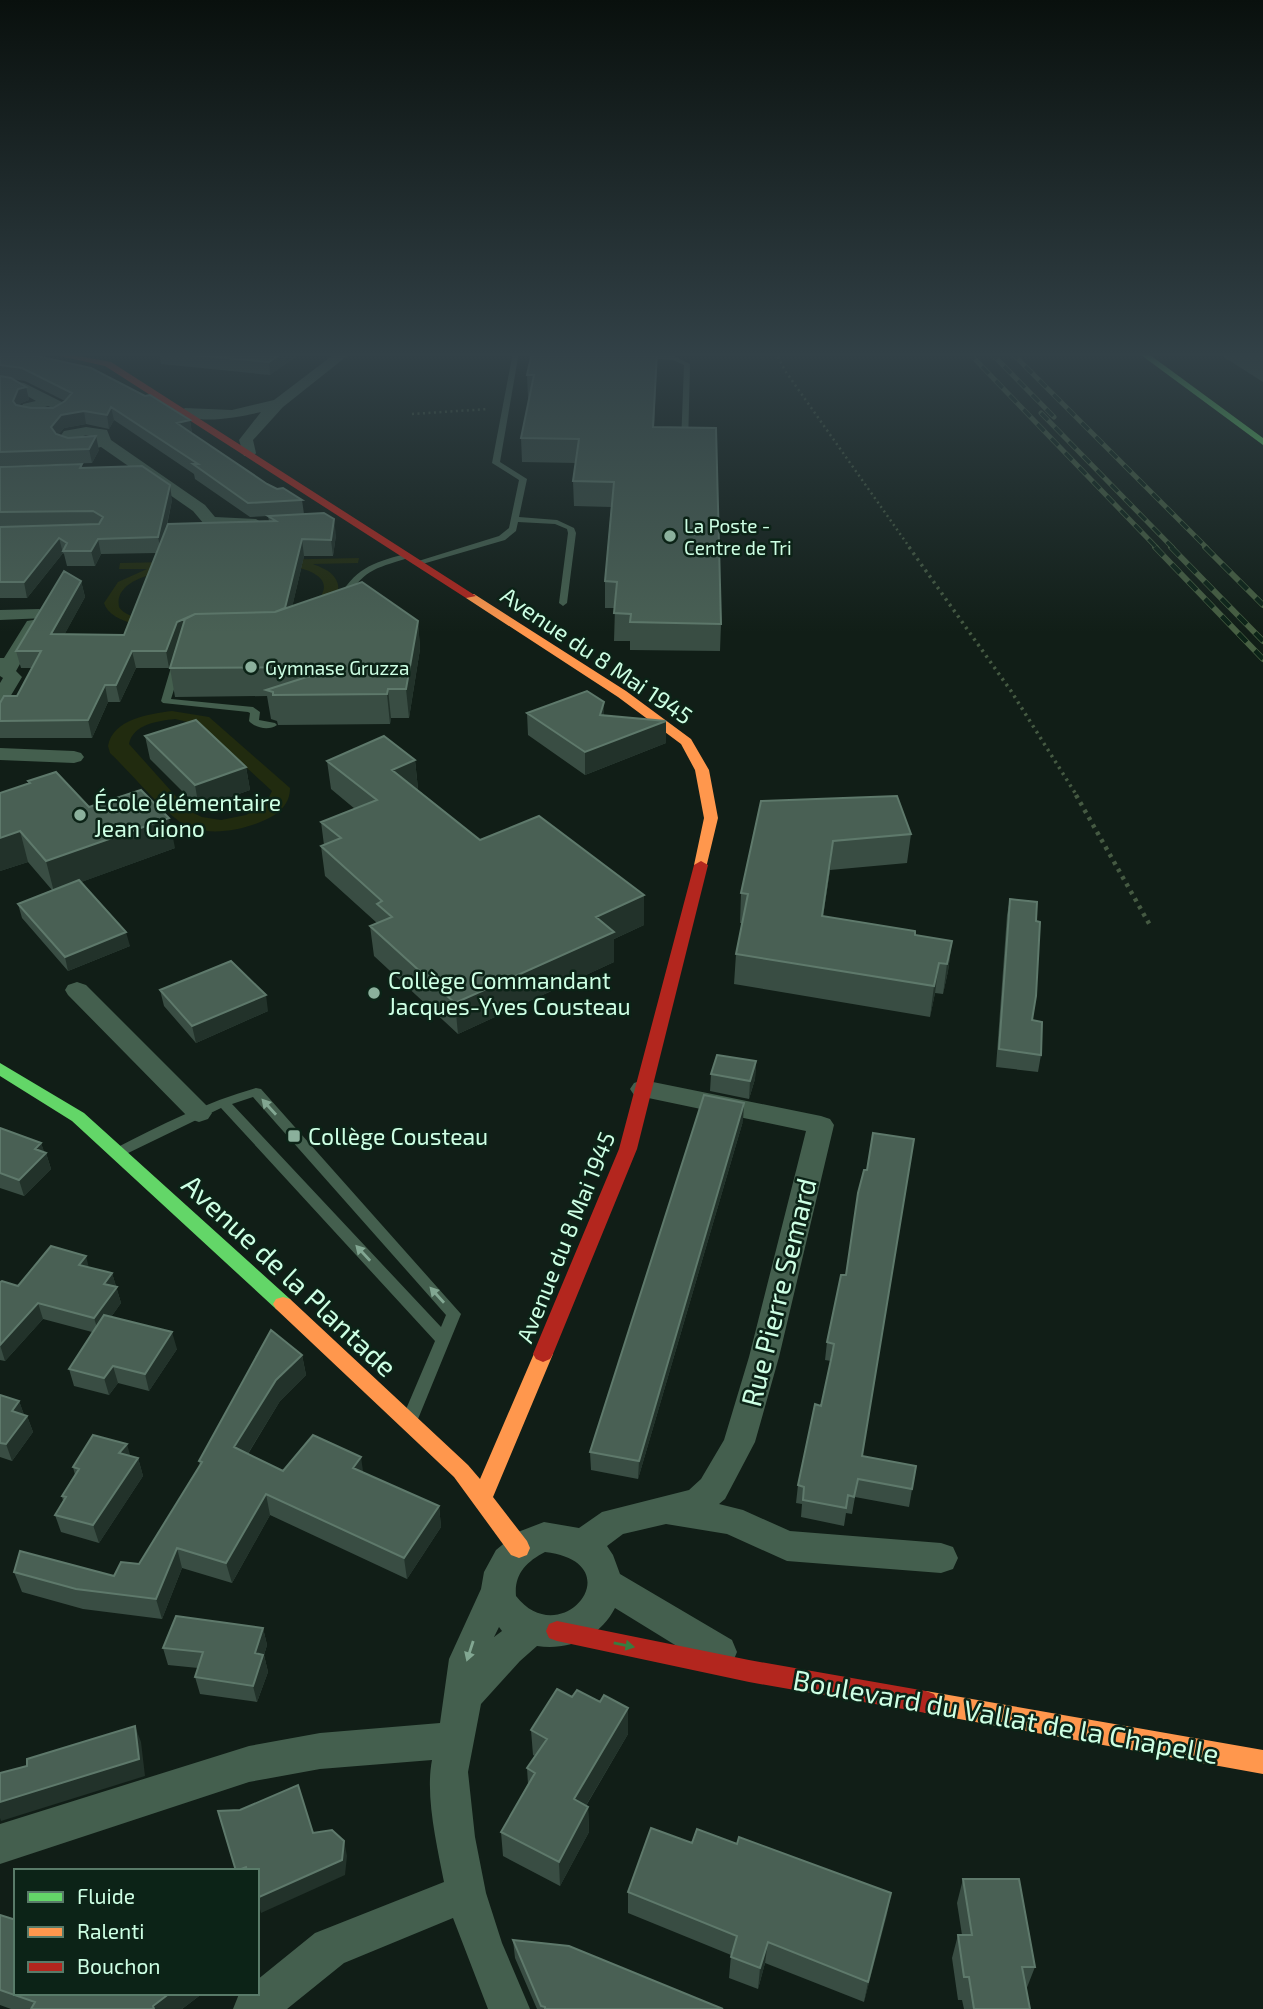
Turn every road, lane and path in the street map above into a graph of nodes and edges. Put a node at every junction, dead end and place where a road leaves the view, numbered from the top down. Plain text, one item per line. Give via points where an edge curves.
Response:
1 (110, 446) edge
2 (238, 446) edge
3 (247, 446) edge
4 (499, 446) edge
5 (838, 446) edge
6 (249, 453) junction
7 (144, 469) junction
8 (118, 470) edge
9 (515, 519) junction
10 (350, 520) junction
11 (324, 521) edge
12 (273, 524) edge
13 (410, 559) junction
14 (564, 603) dead end
15 (331, 609) edge
16 (0, 615) edge
17 (182, 648) edge
18 (5, 664) edge
19 (0, 698) edge
20 (272, 725) dead end
21 (0, 754) edge
22 (74, 757) dead end
23 (1151, 927) dead end
24 (77, 990) dead end
25 (0, 1068) edge
26 (643, 1089) junction
27 (223, 1102) junction
28 (199, 1113) junction
29 (119, 1152) junction
30 (443, 1339) junction
31 (409, 1421) junction
32 (482, 1499) junction
33 (664, 1511) junction
34 (583, 1544) junction
35 (519, 1548) junction
36 (941, 1558) dead end
37 (606, 1584) junction
38 (498, 1589) junction
39 (544, 1630) junction
40 (750, 1671) junction
41 (464, 1696) junction
42 (456, 1740) junction
43 (1263, 1762) edge
44 (0, 1844) edge
45 (466, 1893) junction
46 (254, 2009) edge
47 (509, 2009) edge

1 - 7 street
2 - 6 street, Avenue du 8 Mai 1945
3 - 6 street
4 - 9 lane via 496,463 523,479
5 - 23 path via 1012,691
6 - 10 street, Avenue du 8 Mai 1945
7 - 8 street
7 - 12 street via 210,521
9 - 13 lane via 513,529 502,538
9 - 14 lane via 556,522 570,528
10 - 11 street
10 - 13 street, Avenue du 8 Mai 1945
13 - 15 lane via 362,570
13 - 26 street, Avenue du 8 Mai 1945 via 622,694 686,742 702,770 711,818
16 - 18 street via 39,614
17 - 20 lane via 166,701 250,709 258,724
18 - 19 street via 13,677
21 - 22 street
24 - 28 street
25 - 29 street, Avenue de la Plantade via 78,1117
26 - 32 street, Avenue du 8 Mai 1945 via 628,1149
26 - 33 street, Rue Pierre Semard via 821,1125 739,1442 713,1489 699,1502
27 - 28 lane
30 -> 27 lane
30 -> 27 lane via 454,1314 256,1092
28 - 29 lane
29 - 31 street, Avenue de la Plantade
30 - 31 lane
31 - 32 street, Avenue de la Plantade via 461,1471
32 - 35 street, Avenue de la Plantade
33 - 34 street, Rue Pierre Semard via 614,1522
33 - 36 street via 731,1520 787,1546
34 - 35 street via 544,1537
34 - 37 street via 596,1555
35 - 38 street via 503,1567
37 - 39 street via 596,1610 573,1628
37 - 40 street, Boulevard du Vallat de la Chapelle
38 - 39 street via 508,1613
38 -> 41 street via 467,1659
39 -> 40 street, Boulevard du Vallat de la Chapelle
39 - 41 street via 507,1649
40 - 43 street, Boulevard du Vallat de la Chapelle
41 - 42 street
42 - 44 street via 320,1751 249,1764
42 - 45 street via 449,1772
45 - 46 street via 330,1948
45 - 47 street

